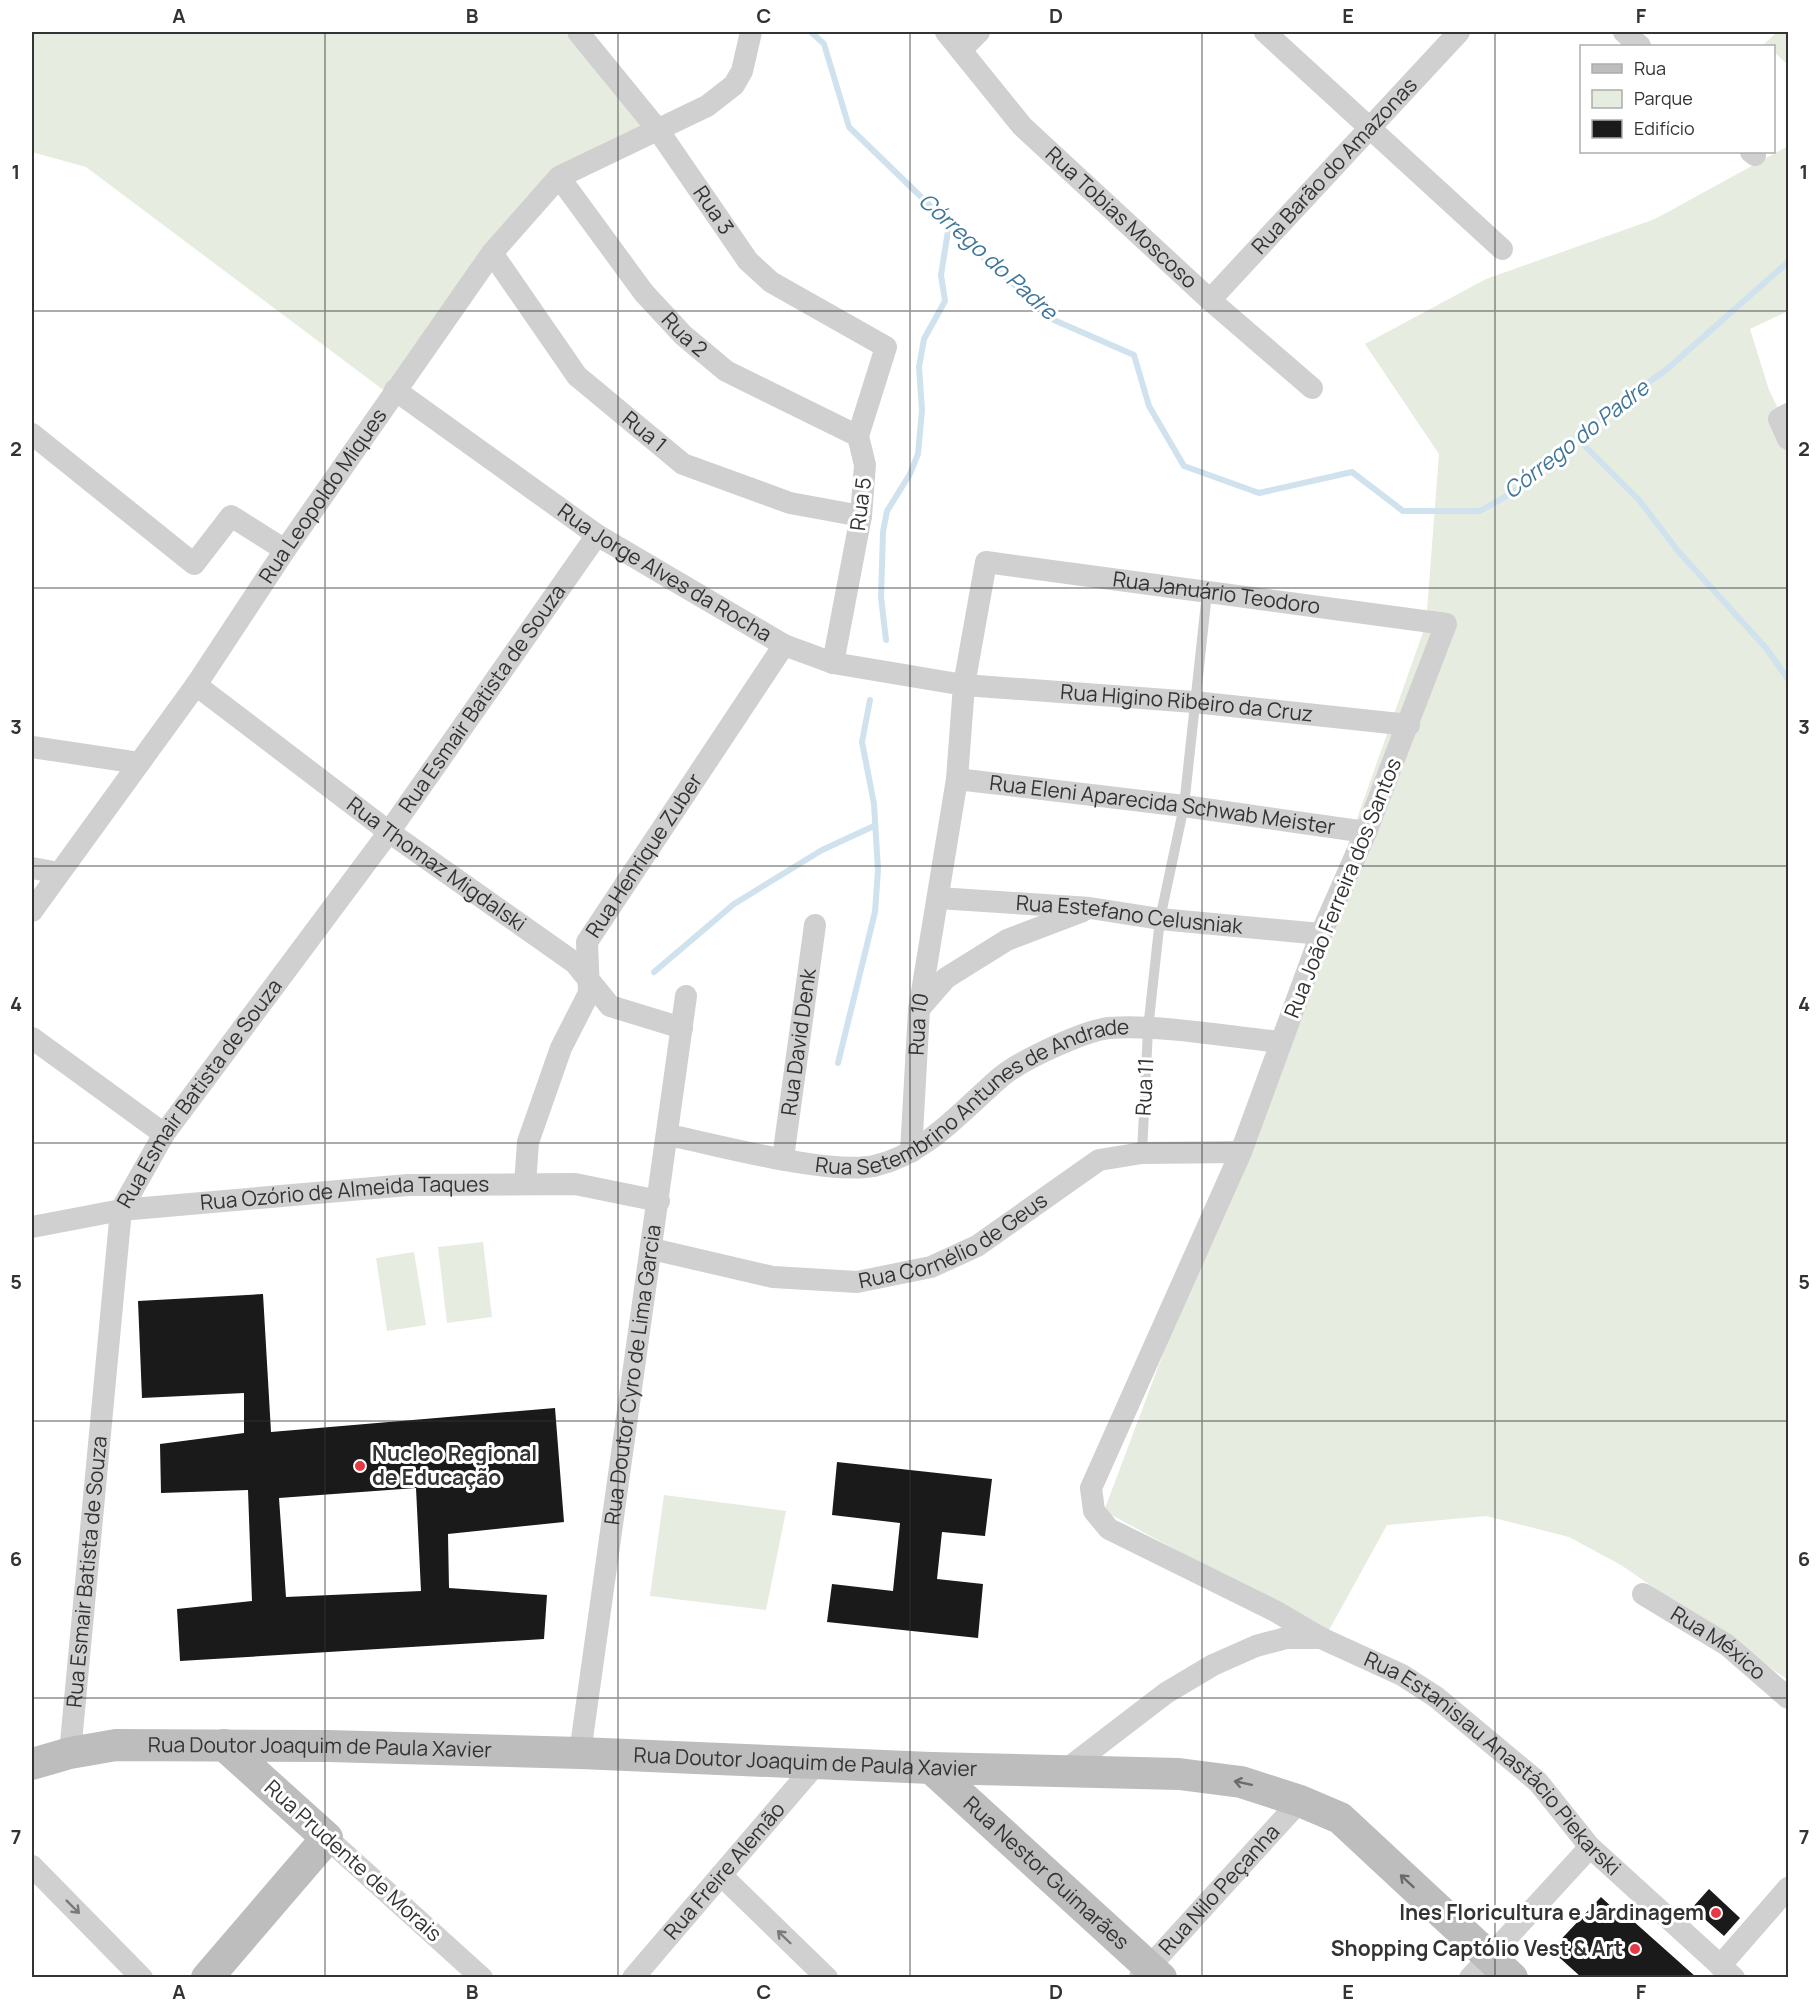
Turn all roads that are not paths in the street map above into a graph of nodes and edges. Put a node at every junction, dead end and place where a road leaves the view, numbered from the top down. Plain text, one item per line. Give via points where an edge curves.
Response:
1 (578, 32) edge
2 (751, 32) edge
3 (946, 32) edge
4 (979, 32) edge
5 (1265, 32) edge
6 (1459, 32) edge
7 (1624, 32) edge
8 (1639, 45) edge
9 (961, 50) junction
10 (1371, 128) junction
11 (658, 130) junction
12 (559, 177) junction
13 (1502, 249) dead end
14 (492, 253) junction
15 (1210, 300) junction
16 (1312, 388) dead end
17 (395, 390) junction
18 (1788, 414) edge
19 (32, 434) edge
20 (858, 436) junction
21 (1788, 439) edge
22 (861, 516) junction
23 (597, 535) junction
24 (285, 550) junction
25 (986, 562) joint
26 (1207, 593) junction
27 (1446, 624) joint
28 (784, 645) junction
29 (832, 663) junction
30 (196, 685) junction
31 (964, 685) junction
32 (1194, 702) junction
33 (1409, 725) junction
34 (32, 747) edge
35 (139, 763) junction
36 (957, 779) junction
37 (1184, 806) junction
38 (389, 832) junction
39 (1366, 832) junction
40 (32, 868) edge
41 (59, 873) junction
42 (938, 898) junction
43 (1090, 908) junction
44 (32, 911) edge
45 (1160, 919) junction
46 (815, 925) dead end
47 (1321, 934) junction
48 (589, 982) junction
49 (686, 996) dead end
50 (919, 1010) junction
51 (682, 1028) junction
52 (1148, 1029) junction
53 (32, 1038) edge
54 (1281, 1042) junction
55 (164, 1134) junction
56 (668, 1135) junction
57 (911, 1152) junction
58 (1241, 1152) junction
59 (1142, 1154) junction
60 (783, 1158) junction
61 (525, 1185) junction
62 (659, 1201) junction
63 (122, 1210) junction
64 (32, 1227) edge
65 (652, 1249) junction
66 (1109, 1529) joint
67 (1643, 1594) dead end
68 (1321, 1638) junction
69 (1788, 1698) edge
70 (224, 1745) junction
71 (303, 1745) junction
72 (70, 1753) junction
73 (580, 1753) junction
74 (817, 1763) junction
75 (32, 1764) edge
76 (931, 1768) junction
77 (1063, 1772) junction
78 (276, 1791) junction
79 (1300, 1801) junction
80 (327, 1838) junction
81 (1590, 1846) junction
82 (32, 1866) edge
83 (721, 1875) junction
84 (1788, 1888) edge
85 (1479, 1967) edge
86 (1727, 1972) edge
87 (1150, 1974) edge
88 (142, 1977) edge
89 (207, 1977) edge
90 (482, 1977) edge
91 (633, 1977) edge
92 (827, 1977) edge
93 (1512, 1977) edge

1 - 11 street, Rua 3
2 - 11 street, Rua Leopoldo Miques via 742,71 734,85 706,106
3 - 9 street, Rua Tobias Moscoso
4 - 9 street
5 - 10 street
6 - 10 street, Rua Barão do Amazonas
7 - 8 street
9 - 15 street, Rua Tobias Moscoso via 1022,126
10 - 13 street
10 - 15 street, Rua Barão do Amazonas
11 - 12 street, Rua Leopoldo Miques
11 - 20 street, Rua 3 via 748,261 771,282 886,347
12 - 14 street, Rua Leopoldo Miques
12 - 20 street, Rua 2 via 644,293 683,335 726,371
14 - 17 street, Rua Leopoldo Miques
14 - 22 street, Rua 1 via 577,376 683,464 789,503
15 - 16 street, Rua Tobias Moscoso
17 - 23 street, Rua Jorge Alves da Rocha
17 - 24 street, Rua Leopoldo Miques
18 - 21 street via 1779,419
19 - 24 street via 194,564 231,516
20 - 22 street, Rua 5 via 865,465
22 - 29 street, Rua 5
23 - 28 street, Rua Jorge Alves da Rocha
23 - 38 street, Rua Esmair Batista de Souza
24 - 30 street, Rua Leopoldo Miques
25 - 26 street, Rua Januário Teodoro
25 - 31 street, Rua 10
26 - 27 street, Rua Januário Teodoro
26 - 32 lane, Rua 11
27 - 33 street, Rua João Ferreira dos Santos
28 - 29 street, Rua Jorge Alves da Rocha
28 - 48 street, Rua Henrique Zuber via 587,942
29 - 31 street, Rua Jorge Alves da Rocha
30 - 35 street, Rua Leopoldo Miques
30 - 38 street, Rua Thomaz Migdalski
31 - 32 street, Rua Higino Ribeiro da Cruz
31 - 36 street, Rua 10
32 - 33 street, Rua Higino Ribeiro da Cruz
32 - 37 lane, Rua 11
33 - 39 street, Rua João Ferreira dos Santos
34 - 35 street
35 - 41 street, Rua Leopoldo Miques
36 - 37 street, Rua Eleni Aparecida Schwab Meister
36 - 42 street, Rua 10
37 - 39 street, Rua Eleni Aparecida Schwab Meister
37 - 45 lane, Rua 11
38 - 48 street, Rua Thomaz Migdalski via 575,963
38 - 55 street, Rua Esmair Batista de Souza
39 - 47 street, Rua João Ferreira dos Santos
40 - 41 street
41 - 44 street, Rua Leopoldo Miques
42 - 43 street, Rua Estefano Celusniak
42 - 50 street, Rua 10
43 - 45 street, Rua Estefano Celusniak
43 - 50 street via 1007,940 946,978
45 - 47 street, Rua Estefano Celusniak
45 - 52 lane, Rua 11
46 - 60 street, Rua David Denk
47 - 54 street, Rua João Ferreira dos Santos
48 - 51 street, Rua Thomaz Migdalski via 610,1006
48 - 61 street, Rua Henrique Zuber via 589,993 561,1048 528,1142
49 - 51 street, Rua Doutor Cyro de Lima Garcia
50 - 57 street, Rua 10
51 - 56 street, Rua Doutor Cyro de Lima Garcia
52 - 54 street, Rua Setembrino Antunes de Andrade
52 - 57 street, Rua Setembrino Antunes de Andrade via 1107,1028 1061,1044 1004,1075 934,1137
52 - 59 lane, Rua 11
53 - 55 street
54 - 58 street, Rua João Ferreira dos Santos
55 - 63 street, Rua Esmair Batista de Souza
56 - 60 street, Rua Setembrino Antunes de Andrade
56 - 62 street, Rua Doutor Cyro de Lima Garcia
57 - 60 street, Rua Setembrino Antunes de Andrade via 873,1166 830,1166
58 - 59 street, Rua Cornélio de Geus
58 - 66 street, Rua João Ferreira dos Santos via 1091,1488 1094,1511
59 - 65 street, Rua Cornélio de Geus via 1099,1160 977,1246 931,1267 857,1282 773,1277
61 - 62 street, Rua Ozório de Almeida Taques via 575,1184
61 - 63 street, Rua Ozório de Almeida Taques via 408,1185
62 - 65 street, Rua Doutor Cyro de Lima Garcia
63 - 64 street, Rua Ozório de Almeida Taques
63 - 72 street, Rua Esmair Batista de Souza
65 - 73 street, Rua Doutor Cyro de Lima Garcia
66 - 68 street, Rua Estanislau Anastácio Piekarski
67 - 69 street, Rua México via 1727,1645
68 - 77 street, Rua Estanislau Anastácio Piekarski via 1286,1638 1256,1646 1214,1665 1166,1693
68 - 81 street, Rua Estanislau Anastácio Piekarski via 1402,1675 1436,1696 1538,1782
70 - 71 main road, Rua Doutor Joaquim de Paula Xavier
70 - 72 main road, Rua Doutor Joaquim de Paula Xavier via 117,1745
70 - 78 main road, Rua Prudente de Morais
71 - 73 main road, Rua Doutor Joaquim de Paula Xavier
71 - 78 main road
72 - 75 main road, Rua Doutor Joaquim de Paula Xavier
73 - 74 main road, Rua Doutor Joaquim de Paula Xavier
74 - 76 main road, Rua Doutor Joaquim de Paula Xavier
74 - 83 street, Rua Freire Alemão
76 - 77 main road, Rua Doutor Joaquim de Paula Xavier
76 - 87 main road, Rua Nestor Guimarães
79 -> 77 main road, Rua Doutor Joaquim de Paula Xavier via 1242,1782 1179,1774
78 - 80 main road, Rua Prudente de Morais
85 -> 79 main road, Rua Doutor Joaquim de Paula Xavier via 1340,1818
79 - 87 street, Rua Nilo Peçanha
80 - 89 main road
80 - 90 street, Rua Prudente de Morais
81 - 85 street
81 - 86 street, Rua Estanislau Anastácio Piekarski
82 -> 88 street
83 - 91 street, Rua Freire Alemão
92 -> 83 street
84 - 86 street
85 - 93 main road, Rua Doutor Joaquim de Paula Xavier

